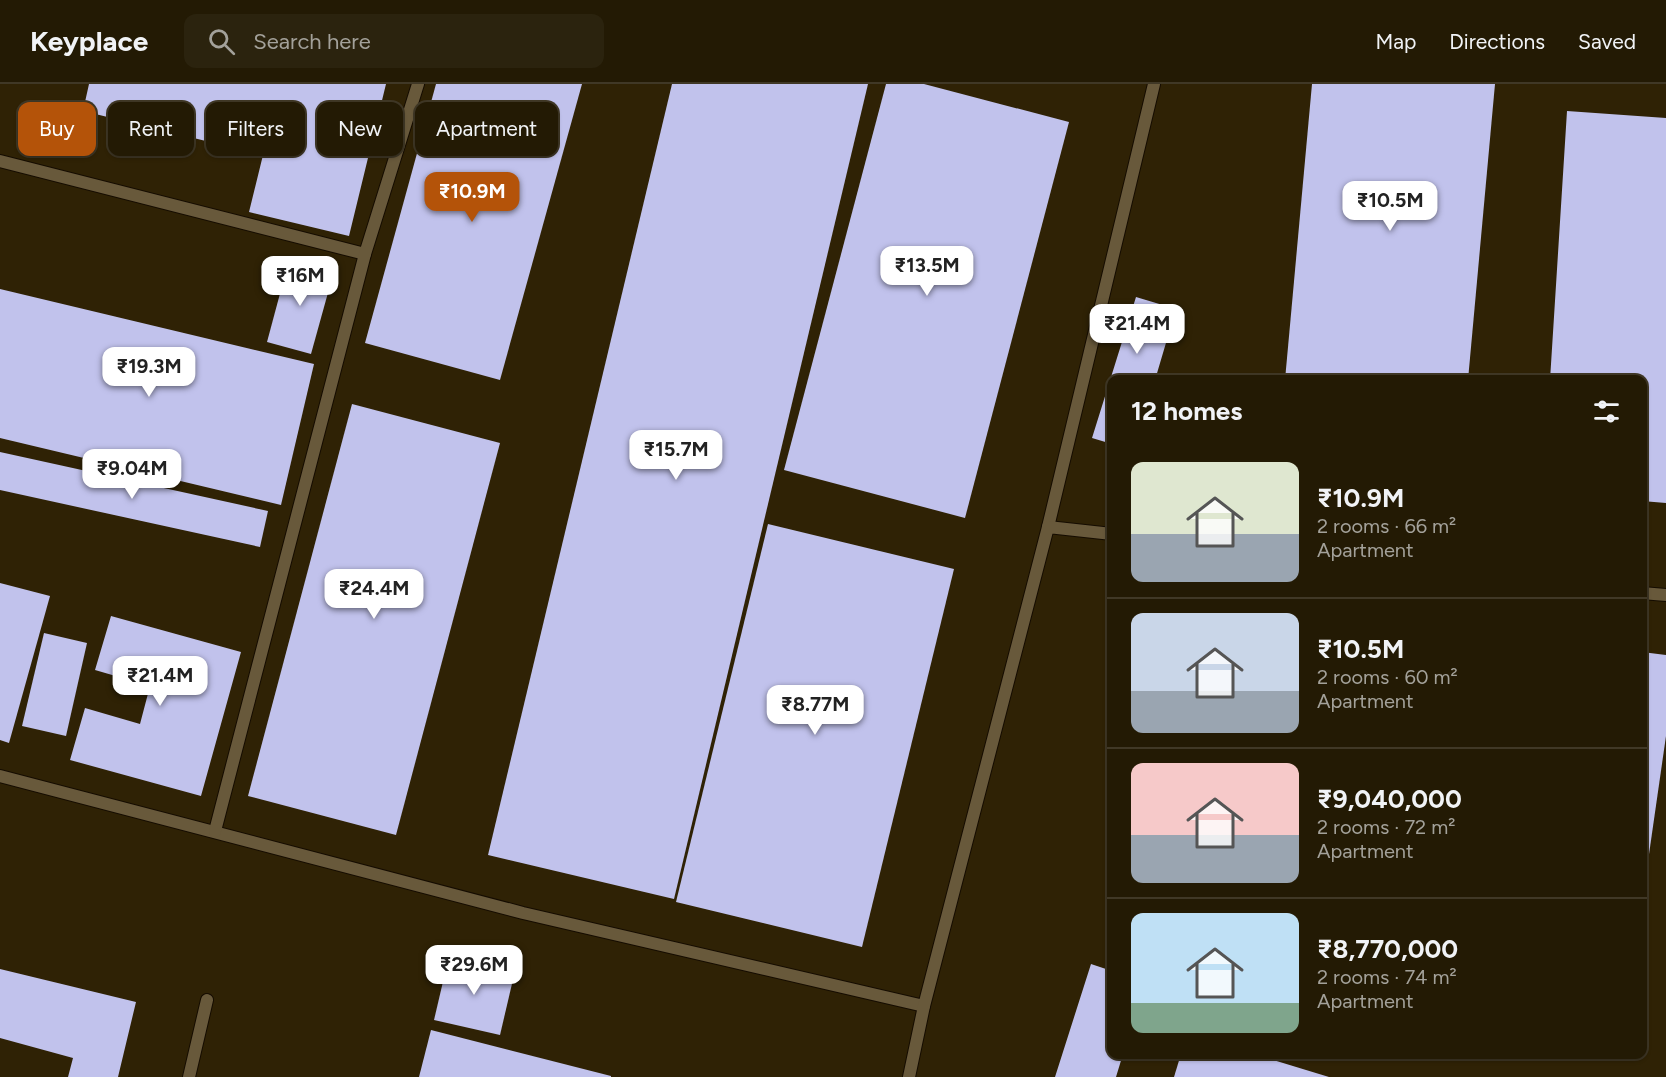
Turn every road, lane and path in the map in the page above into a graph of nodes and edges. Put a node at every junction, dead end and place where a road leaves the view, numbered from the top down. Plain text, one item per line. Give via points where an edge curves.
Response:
1 (418, 84) edge
2 (1154, 84) edge
3 (0, 161) edge
4 (364, 254) junction
5 (1048, 527) junction
6 (1107, 533) edge
7 (1647, 593) edge
8 (1666, 595) edge
9 (0, 776) edge
10 (215, 831) junction
11 (207, 1000) dead end
12 (924, 1006) junction
13 (189, 1077) edge
14 (909, 1077) edge

1 - 4 lane
2 - 5 lane
3 - 4 lane
4 - 10 lane
5 - 6 lane
5 - 12 lane
7 - 8 lane
9 - 10 lane
10 - 12 lane via 523,913
11 - 13 lane
12 - 14 lane

